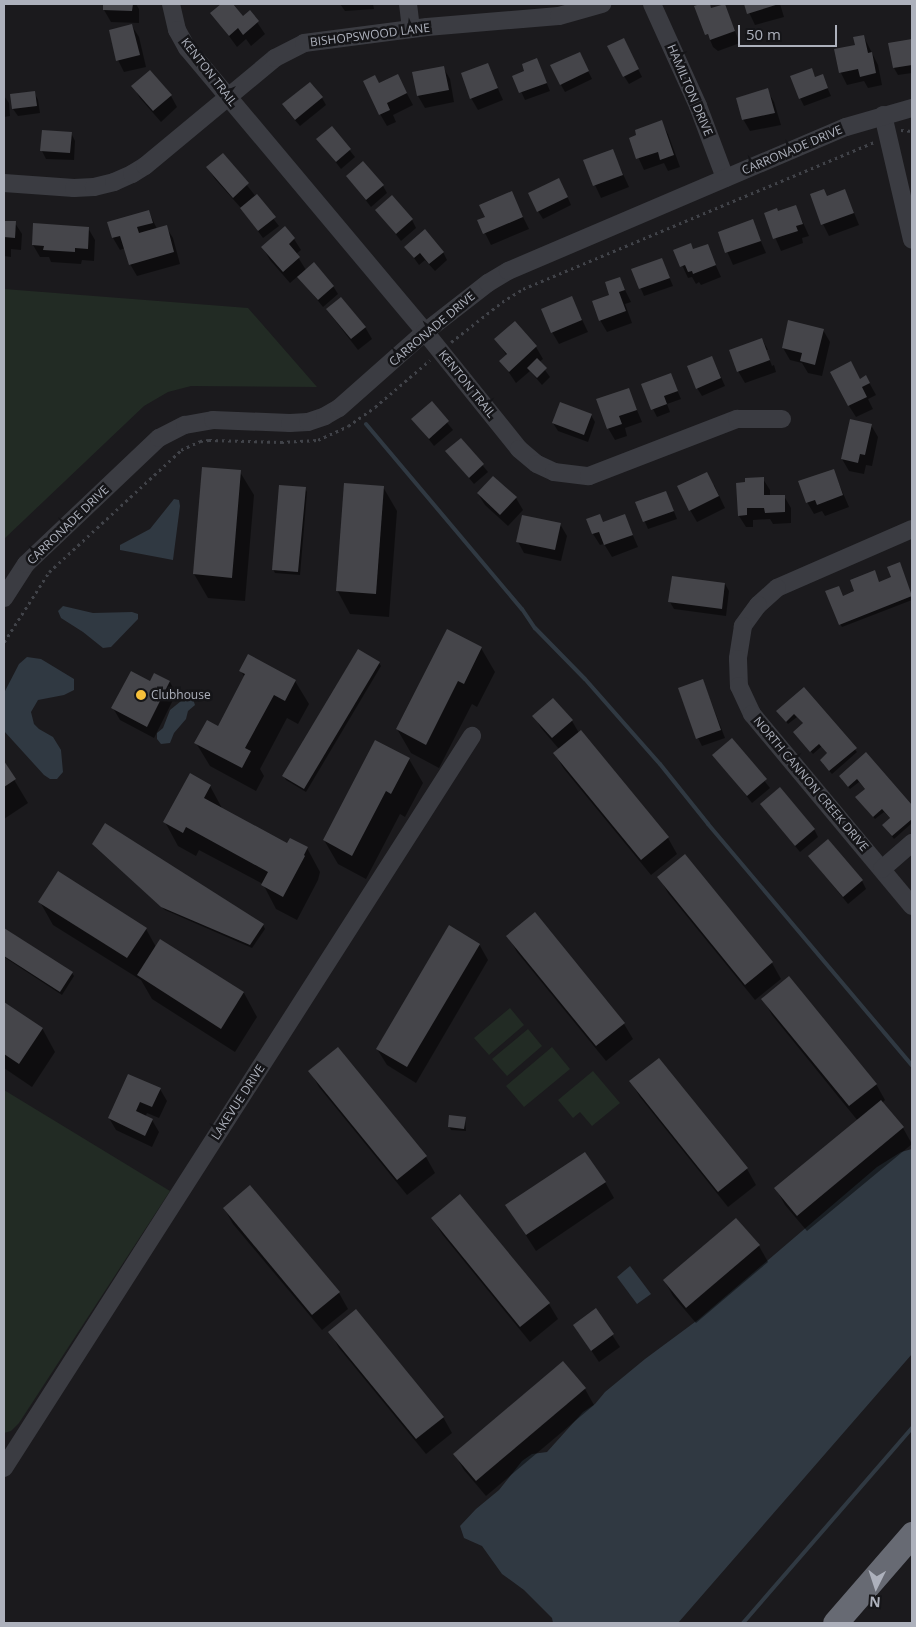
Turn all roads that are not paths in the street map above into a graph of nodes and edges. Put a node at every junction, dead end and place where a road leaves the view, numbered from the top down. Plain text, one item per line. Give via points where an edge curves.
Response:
1 (170, 4) edge
2 (408, 4) edge
3 (602, 4) edge
4 (652, 4) edge
5 (411, 30) junction
6 (228, 97) junction
7 (912, 108) edge
8 (883, 115) junction
9 (725, 178) junction
10 (4, 183) edge
11 (912, 240) edge
12 (425, 332) junction
13 (782, 420) dead end
14 (912, 529) edge
15 (4, 598) edge
16 (472, 736) dead end
17 (912, 843) edge
18 (882, 869) junction
19 (912, 906) edge
20 (5, 1463) edge
21 (912, 1534) edge
22 (835, 1623) edge

1 - 6 street, KENTON TRAIL via 177,30 187,48
2 - 5 street
3 - 5 street, BISHOPSWOOD LANE via 559,16
4 - 9 street, HAMILTON DRIVE via 698,106
5 - 6 street, BISHOPSWOOD LANE via 315,40 294,47 275,58
6 - 10 street, BISHOPSWOOD LANE via 145,166 114,182 74,188
6 - 12 street, KENTON TRAIL
7 - 8 street, CARRONADE DRIVE
8 - 9 street, CARRONADE DRIVE via 846,127
8 - 11 street
9 - 12 street, CARRONADE DRIVE via 508,271
12 - 13 street, KENTON TRAIL via 519,449 537,464 554,472 577,476 594,474 737,419
12 - 15 street, CARRONADE DRIVE via 339,408 325,416 308,422 290,423 213,420 185,425 158,438 26,564
14 - 18 street, NORTH CANNON CREEK DRIVE via 777,588 758,605 743,626 738,659 739,686 752,714
16 - 20 street, LAKEVUE DRIVE
17 - 18 street
18 - 19 street, NORTH CANNON CREEK DRIVE
21 - 22 highway

